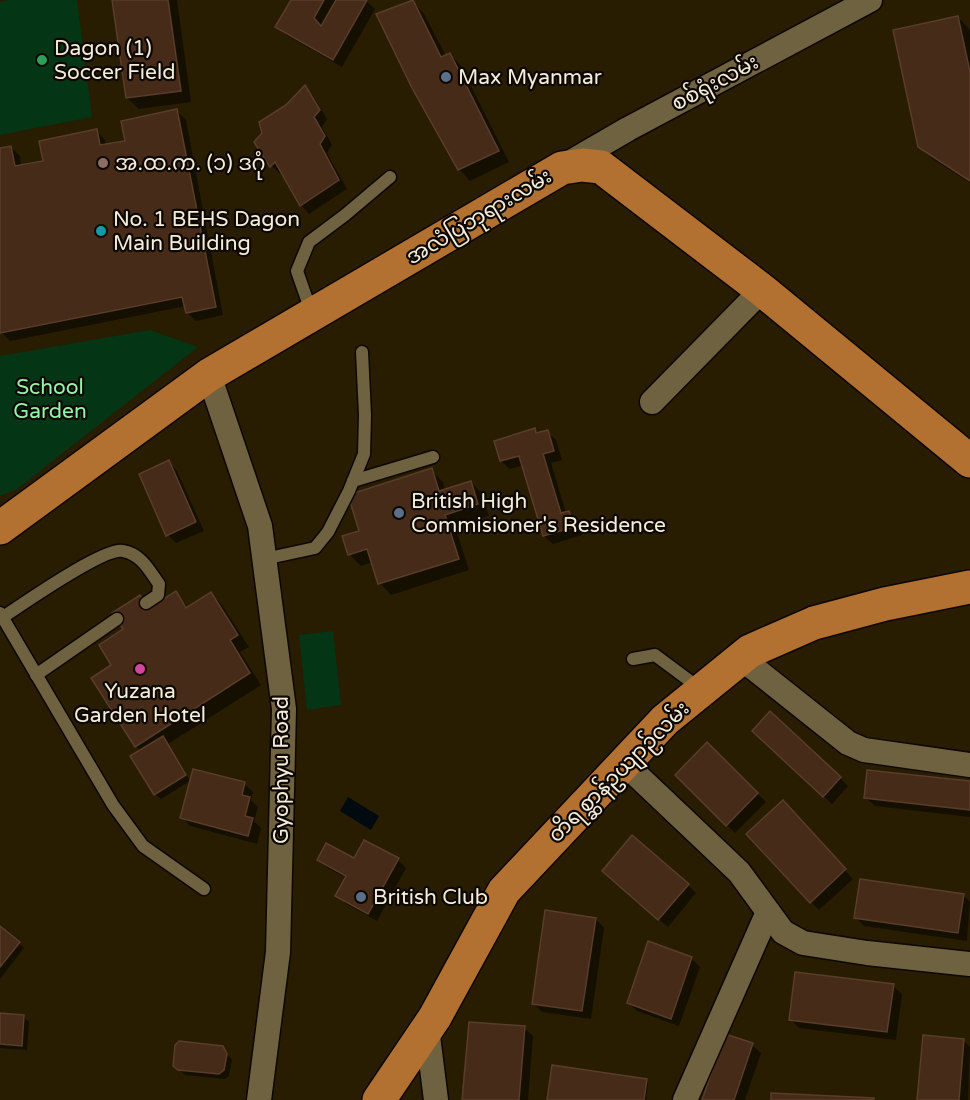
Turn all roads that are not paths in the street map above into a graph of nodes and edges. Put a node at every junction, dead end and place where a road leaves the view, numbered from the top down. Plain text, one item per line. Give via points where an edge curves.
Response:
1 (870, 0) edge
2 (562, 168) junction
3 (390, 177) dead end
4 (762, 290) junction
5 (312, 315) junction
6 (362, 352) dead end
7 (209, 375) junction
8 (652, 402) dead end
9 (433, 457) dead end
10 (970, 461) edge
11 (353, 481) junction
12 (0, 528) edge
13 (264, 559) junction
14 (970, 587) edge
15 (146, 603) dead end
16 (1, 615) edge
17 (117, 619) dead end
18 (741, 658) junction
19 (633, 659) dead end
20 (36, 675) junction
21 (702, 690) junction
22 (624, 763) junction
23 (970, 765) edge
24 (204, 889) dead end
25 (768, 912) junction
26 (970, 964) edge
27 (427, 1028) junction
28 (259, 1100) edge
29 (379, 1100) edge
30 (436, 1100) edge
31 (685, 1100) edge

1 - 2 street, စစ်ရုံးလမ်း
2 - 4 main road, အလံပြဘုရားလမ်း via 600,167
2 - 5 main road, အလံပြဘုရားလမ်း
3 - 5 lane via 309,242 297,271
4 - 8 street
4 - 10 main road, အလံပြဘုရားလမ်း
5 - 7 main road, အလံပြဘုရားလမ်း
6 - 11 lane via 364,454
7 - 12 main road, အလံပြဘုရားလမ်း
7 - 13 street, Gyophyu Road via 260,526
9 - 11 lane
11 - 13 lane via 328,532 315,548
13 - 28 street, Gyophyu Road via 284,709 278,952
14 - 18 main road, တိရစ္ဆာန်ဥယျာဉ်လမ်း via 814,623
15 - 16 lane via 158,595 159,584 139,557 121,550 100,556
16 - 20 lane
17 - 20 lane
18 - 21 main road, တိရစ္ဆာန်ဥယျာဉ်လမ်း
18 - 23 street via 856,747
19 - 21 lane via 655,655
20 - 24 lane via 113,805 143,846
21 - 22 main road, တိရစ္ဆာန်ဥယျာဉ်လမ်း via 664,720
22 - 25 street via 739,872
22 - 27 main road, တိရစ္ဆာန်ဥယျာဉ်လမ်း via 504,891
25 - 26 street via 783,932 803,943
25 - 31 street
27 - 29 main road, တိရစ္ဆာန်ဥယျာဉ်လမ်း
27 - 30 street

